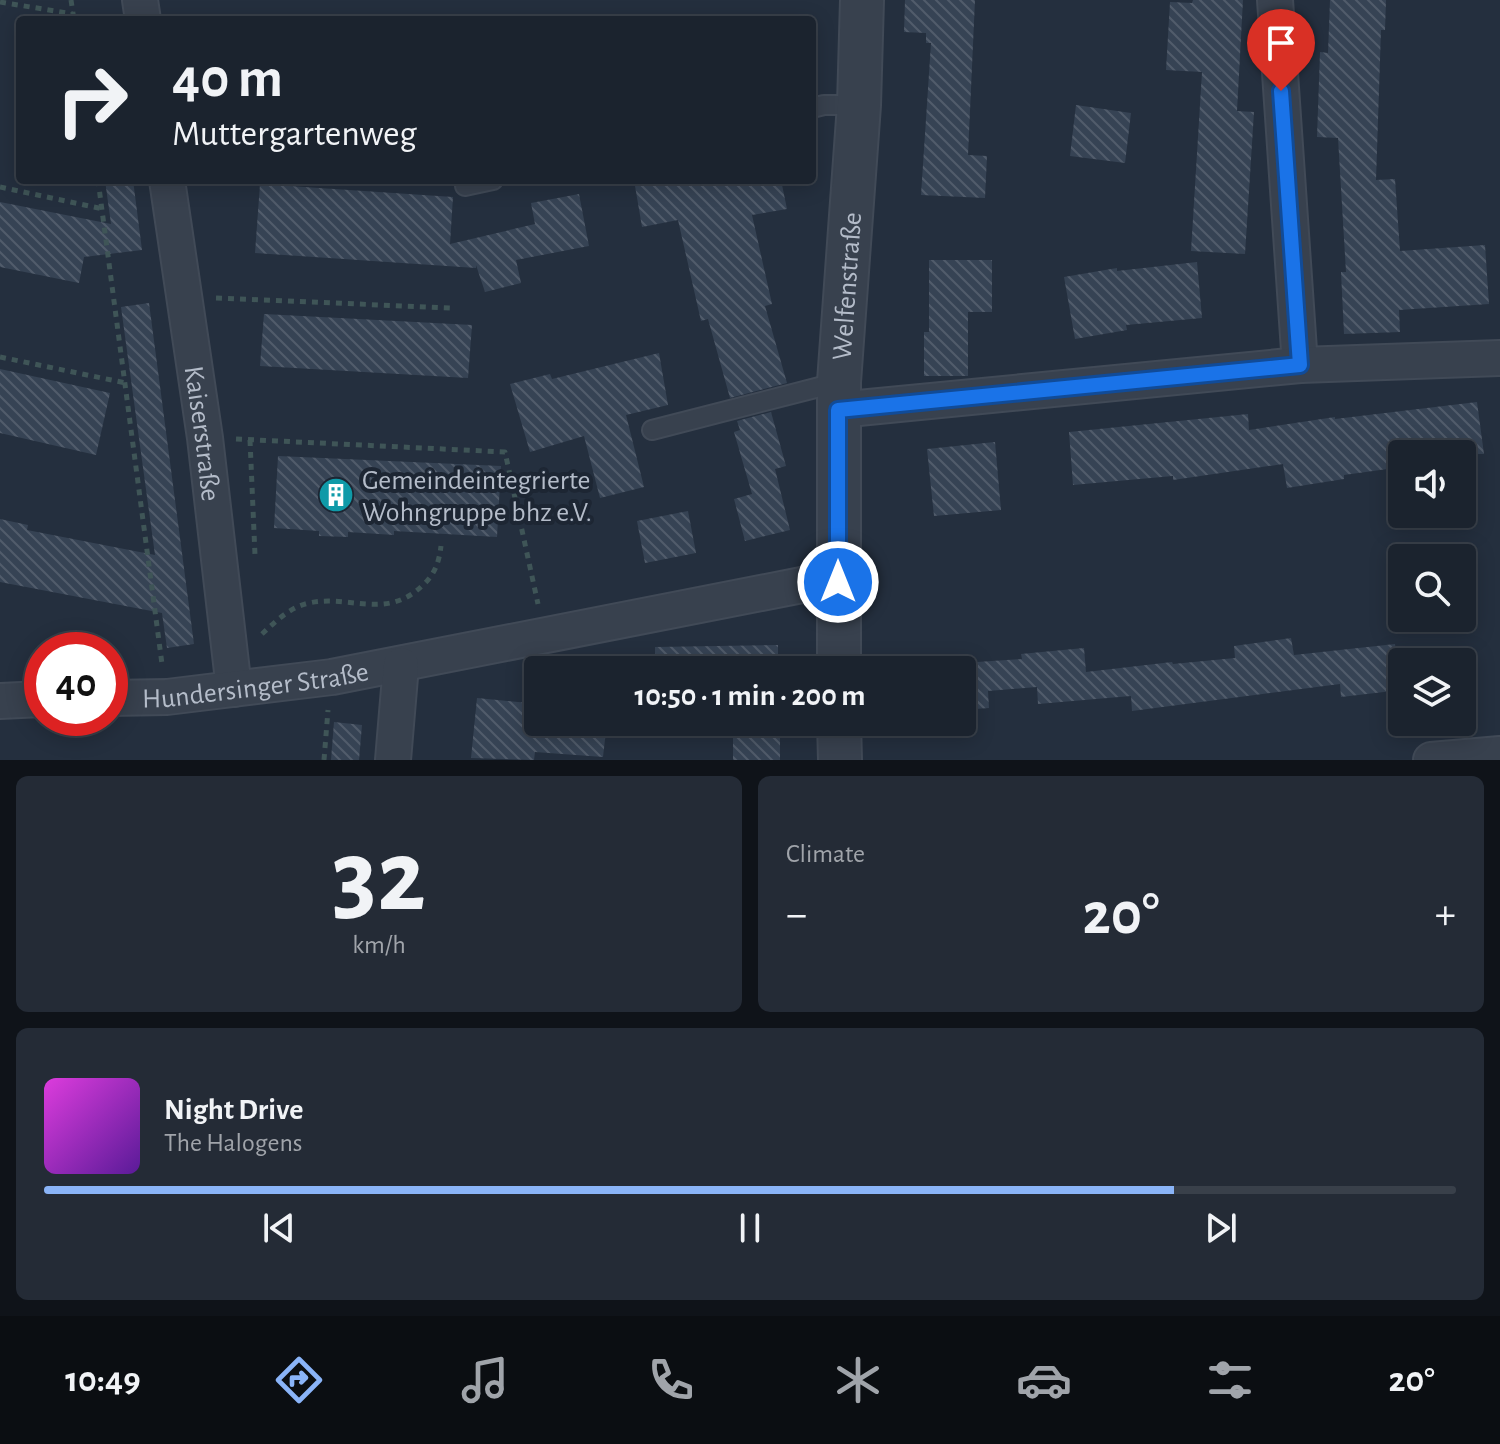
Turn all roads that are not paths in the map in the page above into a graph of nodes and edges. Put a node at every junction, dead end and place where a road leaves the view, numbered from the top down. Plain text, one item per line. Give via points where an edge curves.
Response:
1 (862, 0) edge
2 (1275, 0) edge
3 (859, 105) junction
4 (816, 107) edge
5 (168, 184) edge
6 (474, 184) edge
7 (465, 186) dead end
8 (1500, 358) edge
9 (1300, 365) junction
10 (839, 396) junction
11 (652, 430) dead end
12 (838, 582) junction
13 (839, 656) edge
14 (401, 665) junction
15 (234, 689) junction
16 (128, 698) edge
17 (24, 700) edge
18 (0, 701) edge
19 (839, 736) edge
20 (1500, 754) edge
21 (393, 760) edge
22 (840, 760) edge
23 (1431, 760) edge

1 - 3 street, Welfenstraße
2 - 9 street
3 - 4 lane
3 - 10 street, Welfenstraße
5 - 15 street, Kaiserstraße
6 - 7 lane
8 - 9 street
9 - 10 street
10 - 11 lane
10 - 12 street, Welfenstraße
12 - 13 street, Welfenstraße
12 - 14 street, Hundersinger Straße
14 - 15 street, Hundersinger Straße
14 - 21 street, Hundersinger Straße
15 - 16 street, Hundersinger Straße
17 - 18 street
19 - 22 street
20 - 23 street

